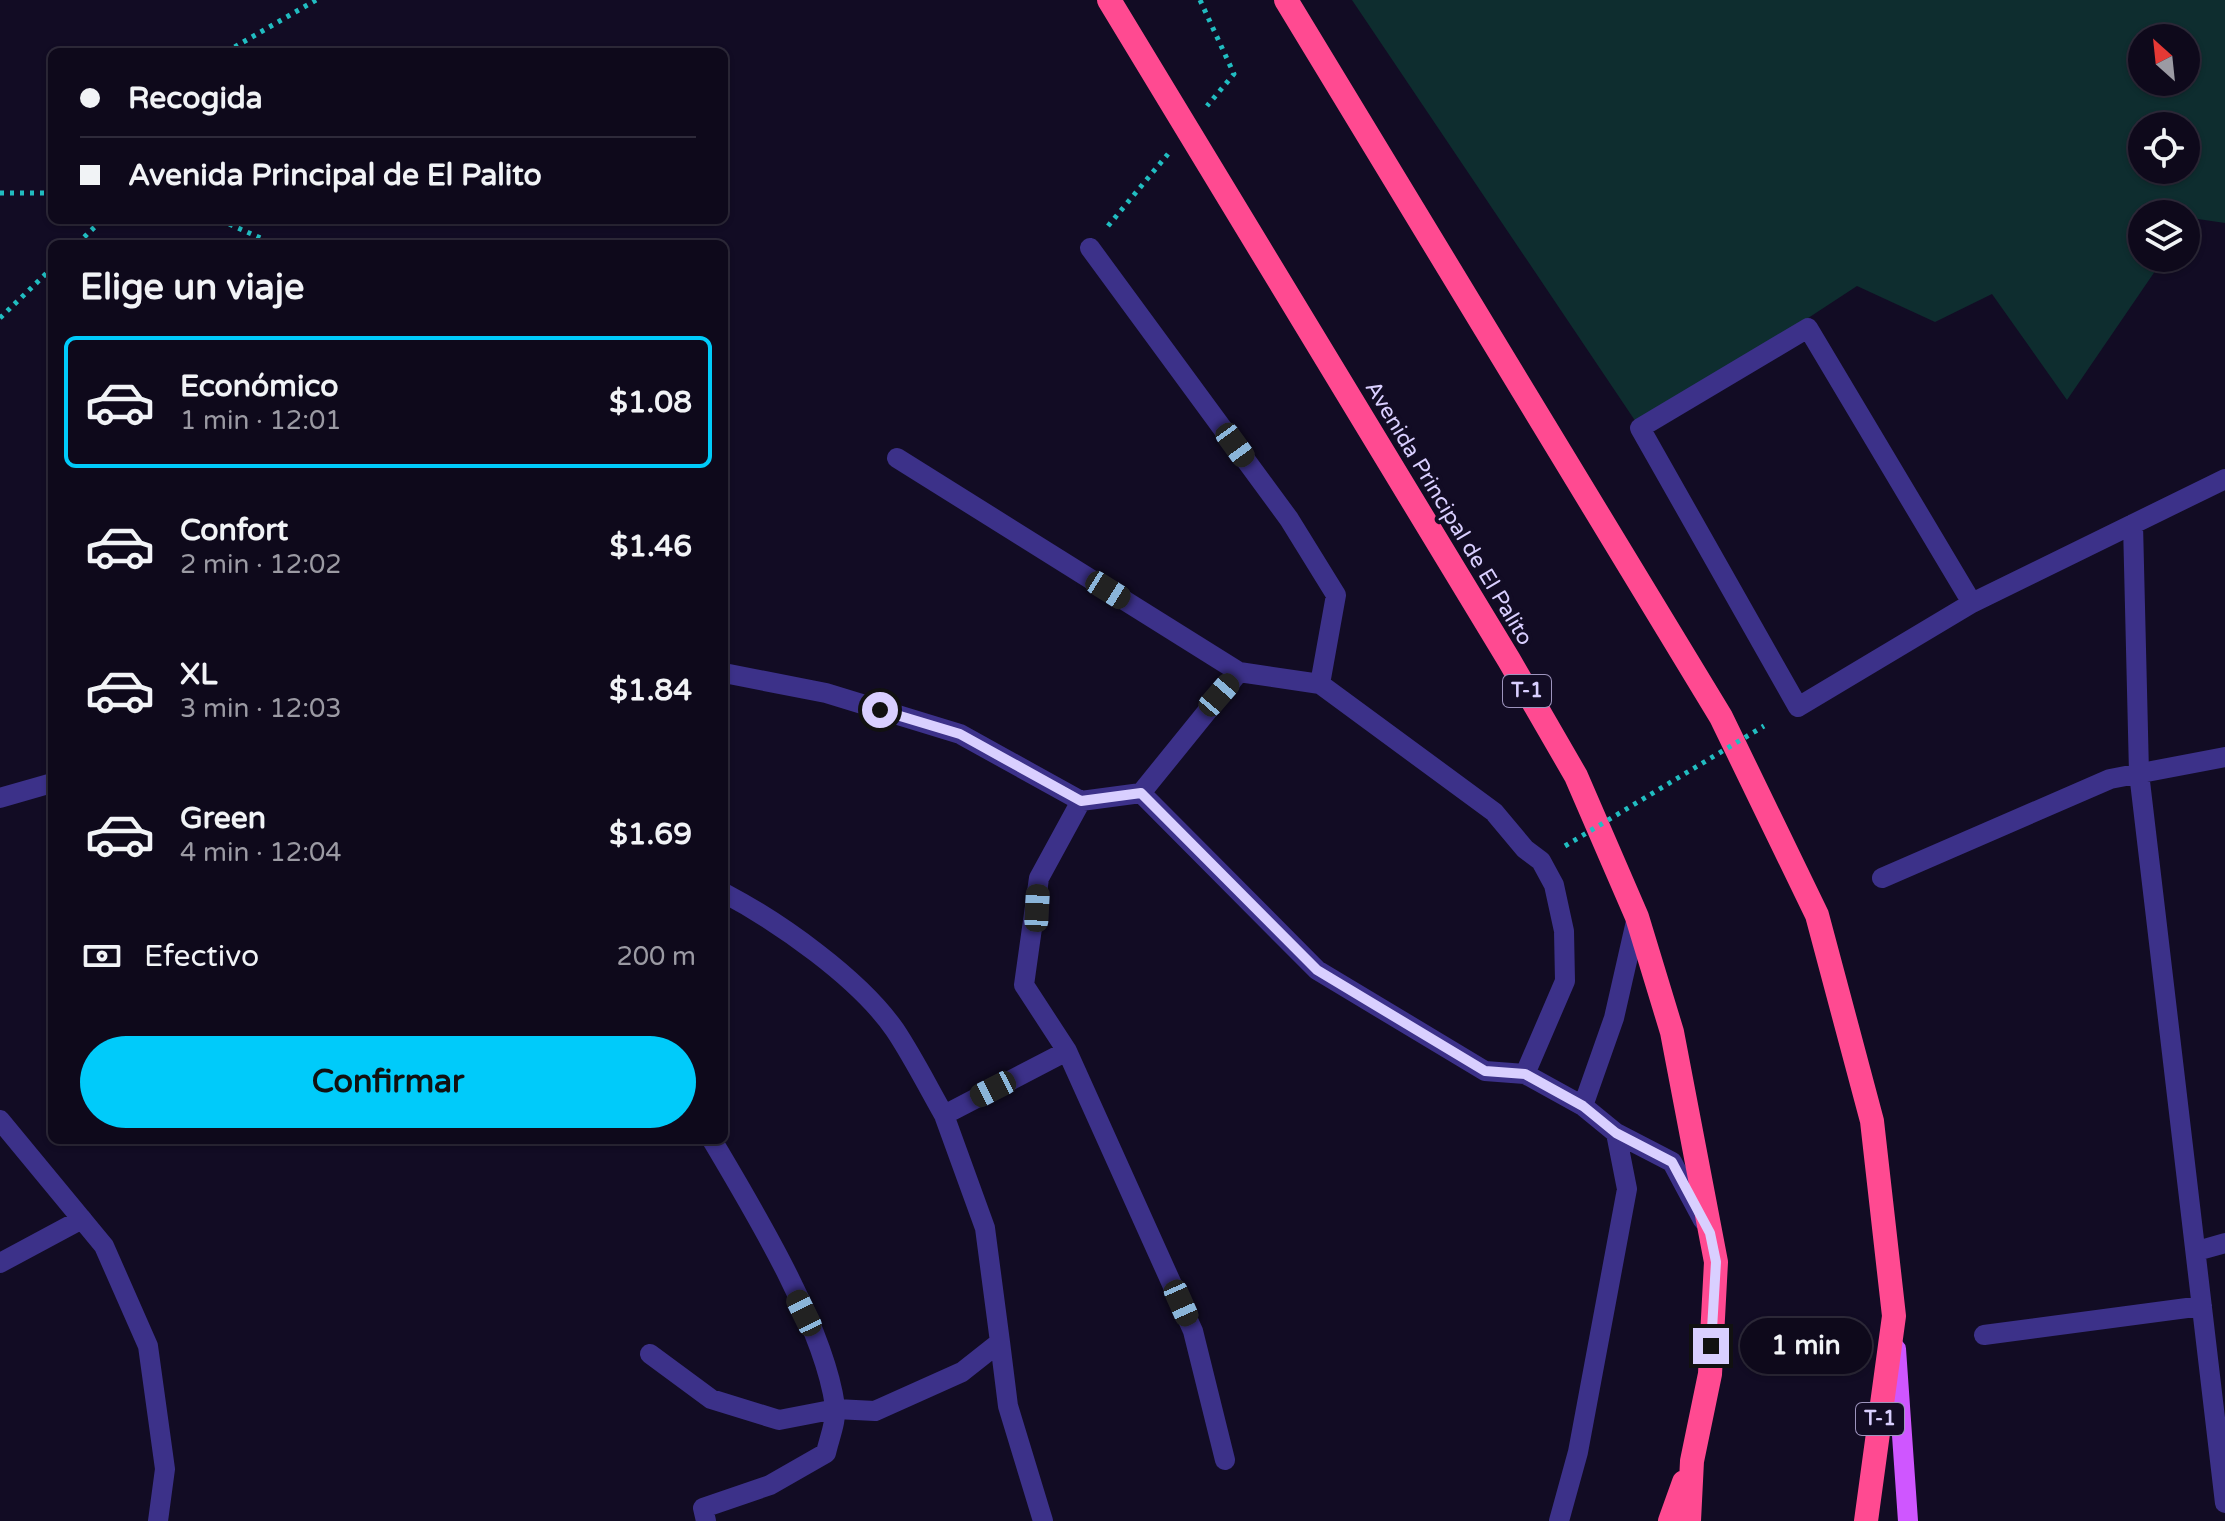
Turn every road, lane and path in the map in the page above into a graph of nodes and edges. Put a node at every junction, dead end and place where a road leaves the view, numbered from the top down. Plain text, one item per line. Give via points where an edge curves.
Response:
1 (316, 0) edge
2 (1109, 0) edge
3 (1286, 0) edge
4 (233, 48) edge
5 (0, 193) edge
6 (48, 193) edge
7 (98, 224) edge
8 (229, 224) edge
9 (81, 240) edge
10 (265, 240) edge
11 (1090, 248) dead end
12 (48, 272) edge
13 (0, 318) edge
14 (897, 458) dead end
15 (2225, 479) edge
16 (2133, 524) junction
17 (1972, 603) junction
18 (1239, 672) junction
19 (728, 674) edge
20 (1320, 684) junction
21 (1764, 726) dead end
22 (2225, 757) edge
23 (2139, 773) junction
24 (48, 784) edge
25 (1141, 793) junction
26 (0, 798) edge
27 (1081, 801) junction
28 (1565, 846) dead end
29 (1882, 878) dead end
30 (728, 895) edge
31 (1637, 917) junction
32 (1067, 1051) junction
33 (1525, 1074) junction
34 (1583, 1106) junction
35 (944, 1115) junction
36 (0, 1120) edge
37 (1616, 1133) junction
38 (714, 1144) edge
39 (82, 1219) junction
40 (1710, 1233) junction
41 (2225, 1243) edge
42 (2197, 1251) junction
43 (0, 1263) edge
44 (2202, 1306) junction
45 (1894, 1316) junction
46 (1984, 1335) dead end
47 (1000, 1342) junction
48 (650, 1354) dead end
49 (836, 1409) junction
50 (1225, 1460) dead end
51 (1692, 1461) junction
52 (2225, 1503) edge
53 (158, 1521) edge
54 (706, 1521) edge
55 (1043, 1521) edge
56 (1559, 1521) edge
57 (1670, 1521) edge
58 (1689, 1521) edge
59 (1866, 1521) edge
60 (1908, 1521) edge

1 - 4 path
2 - 31 highway, Avenida Principal de El Palito / T-1 via 1576,776
3 - 45 highway, T-1 via 1721,717 1817,915 1872,1121
5 - 6 path
7 - 9 path
8 - 10 path
11 - 20 street via 1289,519 1336,595
12 - 13 path
14 - 18 street
15 - 16 street
16 - 17 street
16 - 23 street
17 - 17 street via 1808,328 1640,428 1798,707
18 - 20 street
18 - 25 street
19 - 27 street via 826,693 960,734
20 - 33 street via 1494,812 1541,861 1554,885 1564,931 1565,981
21 - 28 path, bridge
22 - 23 street
23 - 29 street via 2110,779
23 - 42 street
24 - 26 street
25 - 27 street
25 - 33 street via 1317,970 1485,1071
27 - 32 street via 1039,878 1024,985
30 - 35 street via 770,917 859,991 894,1028
31 - 34 street via 1614,1018
31 - 40 highway, Avenida Principal de El Palito / T-1 via 1672,1032
32 - 35 street
32 - 50 street via 1193,1331
33 - 34 street
34 - 37 street
35 - 47 street via 985,1228
36 - 39 street
37 - 40 street via 1672,1162
37 - 56 street via 1627,1189 1578,1452
38 - 49 street via 817,1341
39 - 43 street
39 - 53 street via 104,1246 148,1346 165,1469
40 - 51 highway, Avenida Principal de El Palito / T-1 via 1716,1262 1710,1374
41 - 42 street
42 - 44 street
44 - 46 street
44 - 52 street
45 - 59 highway, T-1
45 - 60 main road
47 - 49 street via 962,1372 875,1411
47 - 55 street via 1008,1406
48 - 49 street via 711,1399 779,1420
49 - 54 street via 826,1453 770,1485 703,1508
51 - 57 highway, T-1
51 - 58 highway

